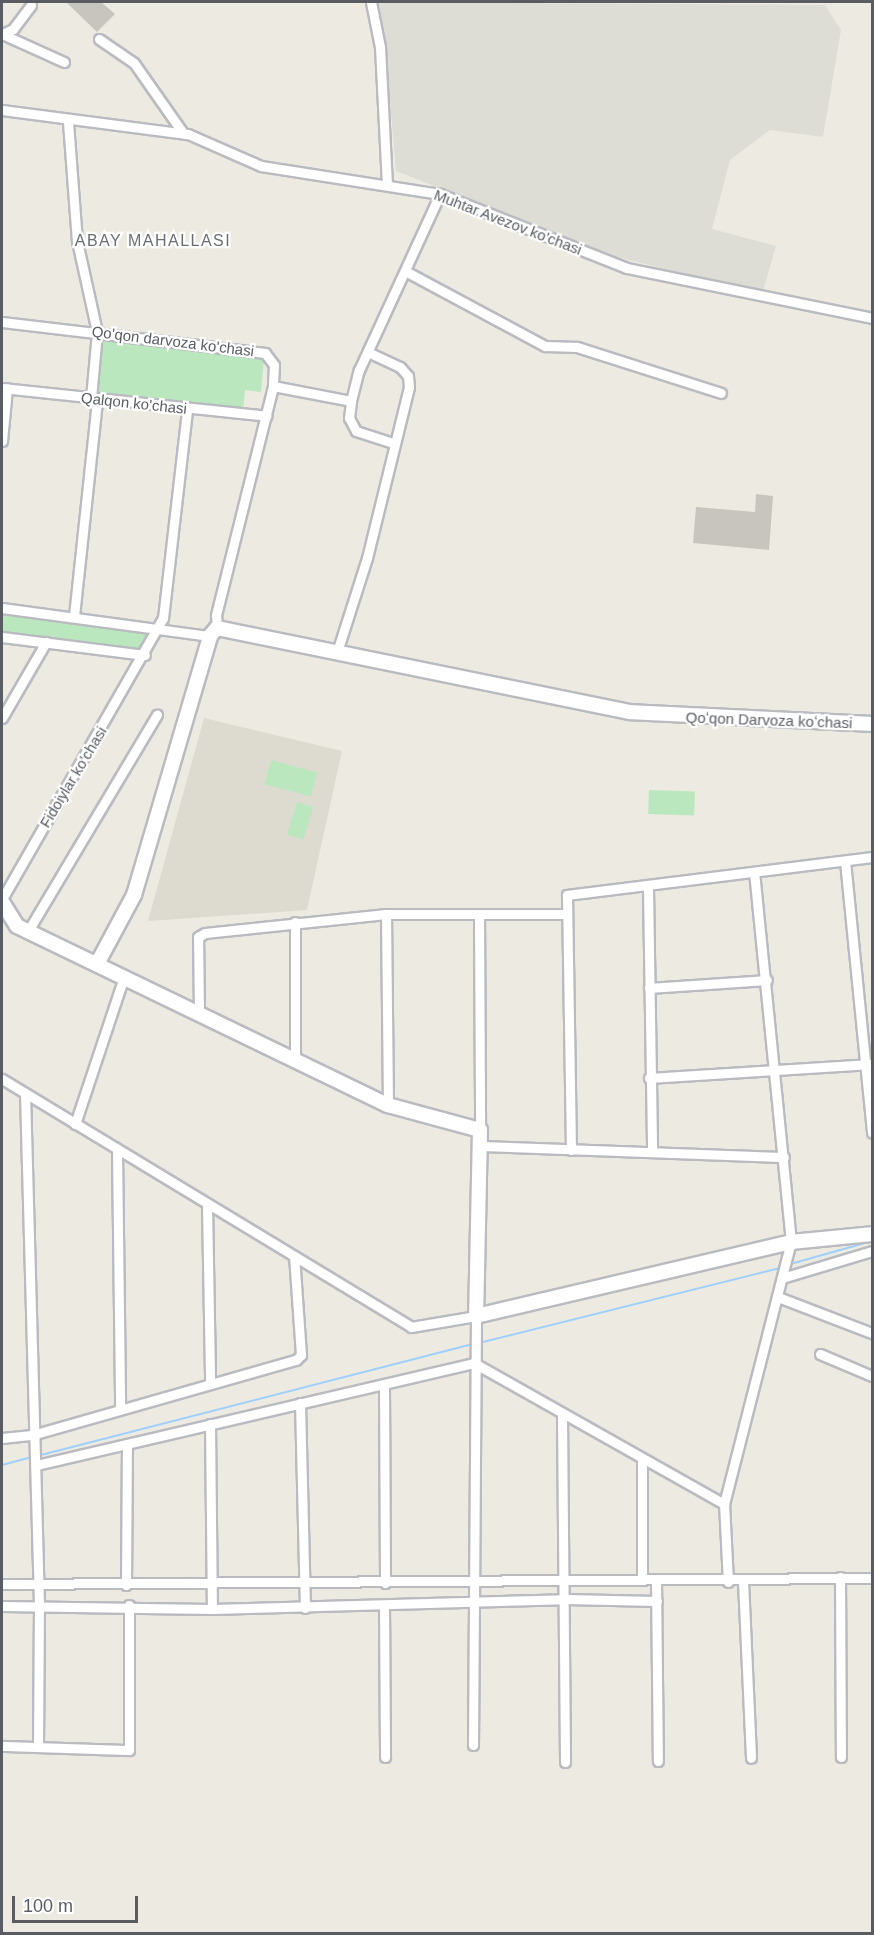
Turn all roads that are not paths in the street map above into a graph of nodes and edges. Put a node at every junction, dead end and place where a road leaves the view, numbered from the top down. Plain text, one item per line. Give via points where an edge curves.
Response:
1 (371, 2) edge
2 (31, 5) dead end
3 (99, 39) dead end
4 (64, 62) dead end
5 (2, 110) edge
6 (68, 122) junction
7 (183, 134) junction
8 (387, 183) junction
9 (440, 194) junction
10 (407, 272) junction
11 (873, 318) edge
12 (2, 322) edge
13 (97, 332) junction
14 (368, 352) junction
15 (273, 386) junction
16 (4, 388) edge
17 (721, 393) dead end
18 (94, 398) junction
19 (351, 400) junction
20 (188, 409) junction
21 (267, 416) junction
22 (2, 441) edge
23 (393, 443) junction
24 (2, 608) edge
25 (74, 616) junction
26 (160, 626) junction
27 (213, 632) junction
28 (2, 637) edge
29 (46, 642) junction
30 (337, 652) junction
31 (146, 655) junction
32 (157, 715) dead end
33 (2, 718) edge
34 (873, 724) edge
35 (873, 857) edge
36 (845, 861) junction
37 (753, 873) junction
38 (648, 888) junction
39 (2, 900) edge
40 (386, 914) junction
41 (479, 914) junction
42 (567, 914) junction
43 (296, 922) junction
44 (28, 931) junction
45 (98, 964) junction
46 (124, 977) junction
47 (767, 980) junction
48 (649, 988) junction
49 (199, 1014) junction
50 (868, 1029) edge
51 (296, 1059) junction
52 (869, 1063) edge
53 (774, 1072) junction
54 (649, 1078) junction
55 (2, 1079) edge
56 (25, 1093) junction
57 (388, 1105) junction
58 (75, 1124) junction
59 (480, 1130) junction
60 (873, 1133) edge
61 (480, 1146) junction
62 (117, 1149) junction
63 (571, 1150) junction
64 (652, 1151) junction
65 (784, 1157) junction
66 (207, 1204) junction
67 (873, 1234) edge
68 (791, 1242) junction
69 (873, 1251) edge
70 (294, 1256) junction
71 (782, 1278) junction
72 (778, 1297) junction
73 (476, 1316) junction
74 (873, 1333) edge
75 (820, 1354) dead end
76 (474, 1363) junction
77 (873, 1376) edge
78 (210, 1384) junction
79 (384, 1386) junction
80 (300, 1403) junction
81 (120, 1408) junction
82 (562, 1416) junction
83 (210, 1424) junction
84 (32, 1435) junction
85 (2, 1438) edge
86 (127, 1444) junction
87 (642, 1461) junction
88 (36, 1465) junction
89 (724, 1504) junction
90 (840, 1577) junction
91 (873, 1578) edge
92 (642, 1579) junction
93 (656, 1580) junction
94 (566, 1581) junction
95 (744, 1581) junction
96 (474, 1582) junction
97 (728, 1582) junction
98 (305, 1583) junction
99 (385, 1583) junction
100 (2, 1584) edge
101 (212, 1584) junction
102 (126, 1585) junction
103 (39, 1586) junction
104 (565, 1599) junction
105 (657, 1601) junction
106 (474, 1603) junction
107 (39, 1604) junction
108 (2, 1605) edge
109 (129, 1605) junction
110 (384, 1606) junction
111 (305, 1608) junction
112 (212, 1609) junction
113 (473, 1745) dead end
114 (2, 1746) edge
115 (38, 1746) junction
116 (385, 1757) dead end
117 (841, 1757) dead end
118 (751, 1758) dead end
119 (658, 1761) dead end
120 (565, 1762) dead end

1 - 8 street via 380,47
2 - 4 street via 13,29 2,34
3 - 7 street via 134,63
5 - 6 street, Muhtar Avezov ko'chasi
6 - 7 street, Muhtar Avezov ko'chasi
6 - 13 street via 77,241
7 - 8 street, Muhtar Avezov ko'chasi via 261,166 313,177
8 - 9 street, Muhtar Avezov ko'chasi
9 - 10 street
9 - 11 street, Muhtar Avezov ko'chasi via 627,268
10 - 14 street
10 - 17 street via 545,346 577,347
12 - 13 street, Qo'qon darvoza ko'chasi
13 - 15 street, Qo'qon darvoza ko'chasi via 265,353 274,365
13 - 18 street
14 - 19 street
14 - 23 street via 408,375
15 - 19 street
15 - 21 street
16 - 18 street, Qalqon ko'chasi
16 - 22 street
18 - 20 street, Qalqon ko'chasi
18 - 25 street
19 - 23 street via 349,418 356,431
20 - 21 street, Qalqon ko'chasi
20 - 26 street, Fidoiylar ko'chasi
21 - 27 street
23 - 30 street via 367,558
24 - 25 street
25 - 26 street
26 - 27 street
26 - 31 street, Fidoiylar ko'chasi
27 - 30 street, Qoʻqon Darvoza koʻchasi
27 - 45 street via 134,896
28 - 29 street
29 - 31 street
29 - 33 street
30 - 34 street, Qoʻqon Darvoza koʻchasi via 665,716
31 - 39 street, Fidoiylar ko'chasi
32 - 44 street
35 - 36 street
36 - 37 street
36 - 50 street
37 - 38 street
37 - 47 street
38 - 42 street via 575,891 567,895
38 - 48 street
39 - 44 street via 9,919
40 - 41 street
40 - 43 street
40 - 57 street
41 - 42 street
41 - 59 street
42 - 63 street
43 - 49 street via 198,937
43 - 51 street
44 - 45 street
45 - 46 street
46 - 49 street
46 - 58 street
47 - 48 street
47 - 53 street
48 - 54 street
49 - 51 street
50 - 52 street
51 - 57 street
52 - 53 street
52 - 60 street
53 - 54 street
53 - 65 street
54 - 64 street
55 - 56 street
56 - 58 street
56 - 84 street
57 - 59 street
58 - 62 street
59 - 61 street
61 - 63 street
61 - 73 street
62 - 66 street
62 - 81 street
63 - 64 street
64 - 65 street
65 - 68 street
66 - 70 street
66 - 78 street
67 - 68 street
68 - 71 street
68 - 73 street
69 - 71 street
70 - 73 street via 411,1327
70 - 78 street via 301,1355 290,1364
71 - 72 street
72 - 74 street
72 - 89 street
73 - 76 street
75 - 77 street
76 - 79 street
76 - 82 street
76 - 96 street
78 - 81 street
79 - 80 street
79 - 99 street
80 - 83 street
80 - 98 street
81 - 84 street
82 - 87 street
82 - 94 street
83 - 86 street
83 - 101 street
84 - 85 street
84 - 88 street
86 - 88 street
86 - 102 street
87 - 89 street
87 - 92 street
88 - 103 street
89 - 97 street
90 - 91 street
90 - 95 street
90 - 117 street
92 - 93 street
92 - 94 street
93 - 97 street
93 - 105 street
94 - 96 street
94 - 104 street
95 - 97 street
95 - 118 street
96 - 99 street
96 - 106 street
98 - 99 street
98 - 101 street
98 - 111 street
100 - 103 street
101 - 102 street
101 - 112 street
102 - 103 street
103 - 107 street
104 - 105 street
104 - 106 street
104 - 120 street
105 - 119 street
106 - 110 street
106 - 113 street
107 - 108 street
107 - 109 street
107 - 115 street
109 - 112 street
109 - 115 street via 129,1750
110 - 111 street
110 - 116 street
111 - 112 street
114 - 115 street

